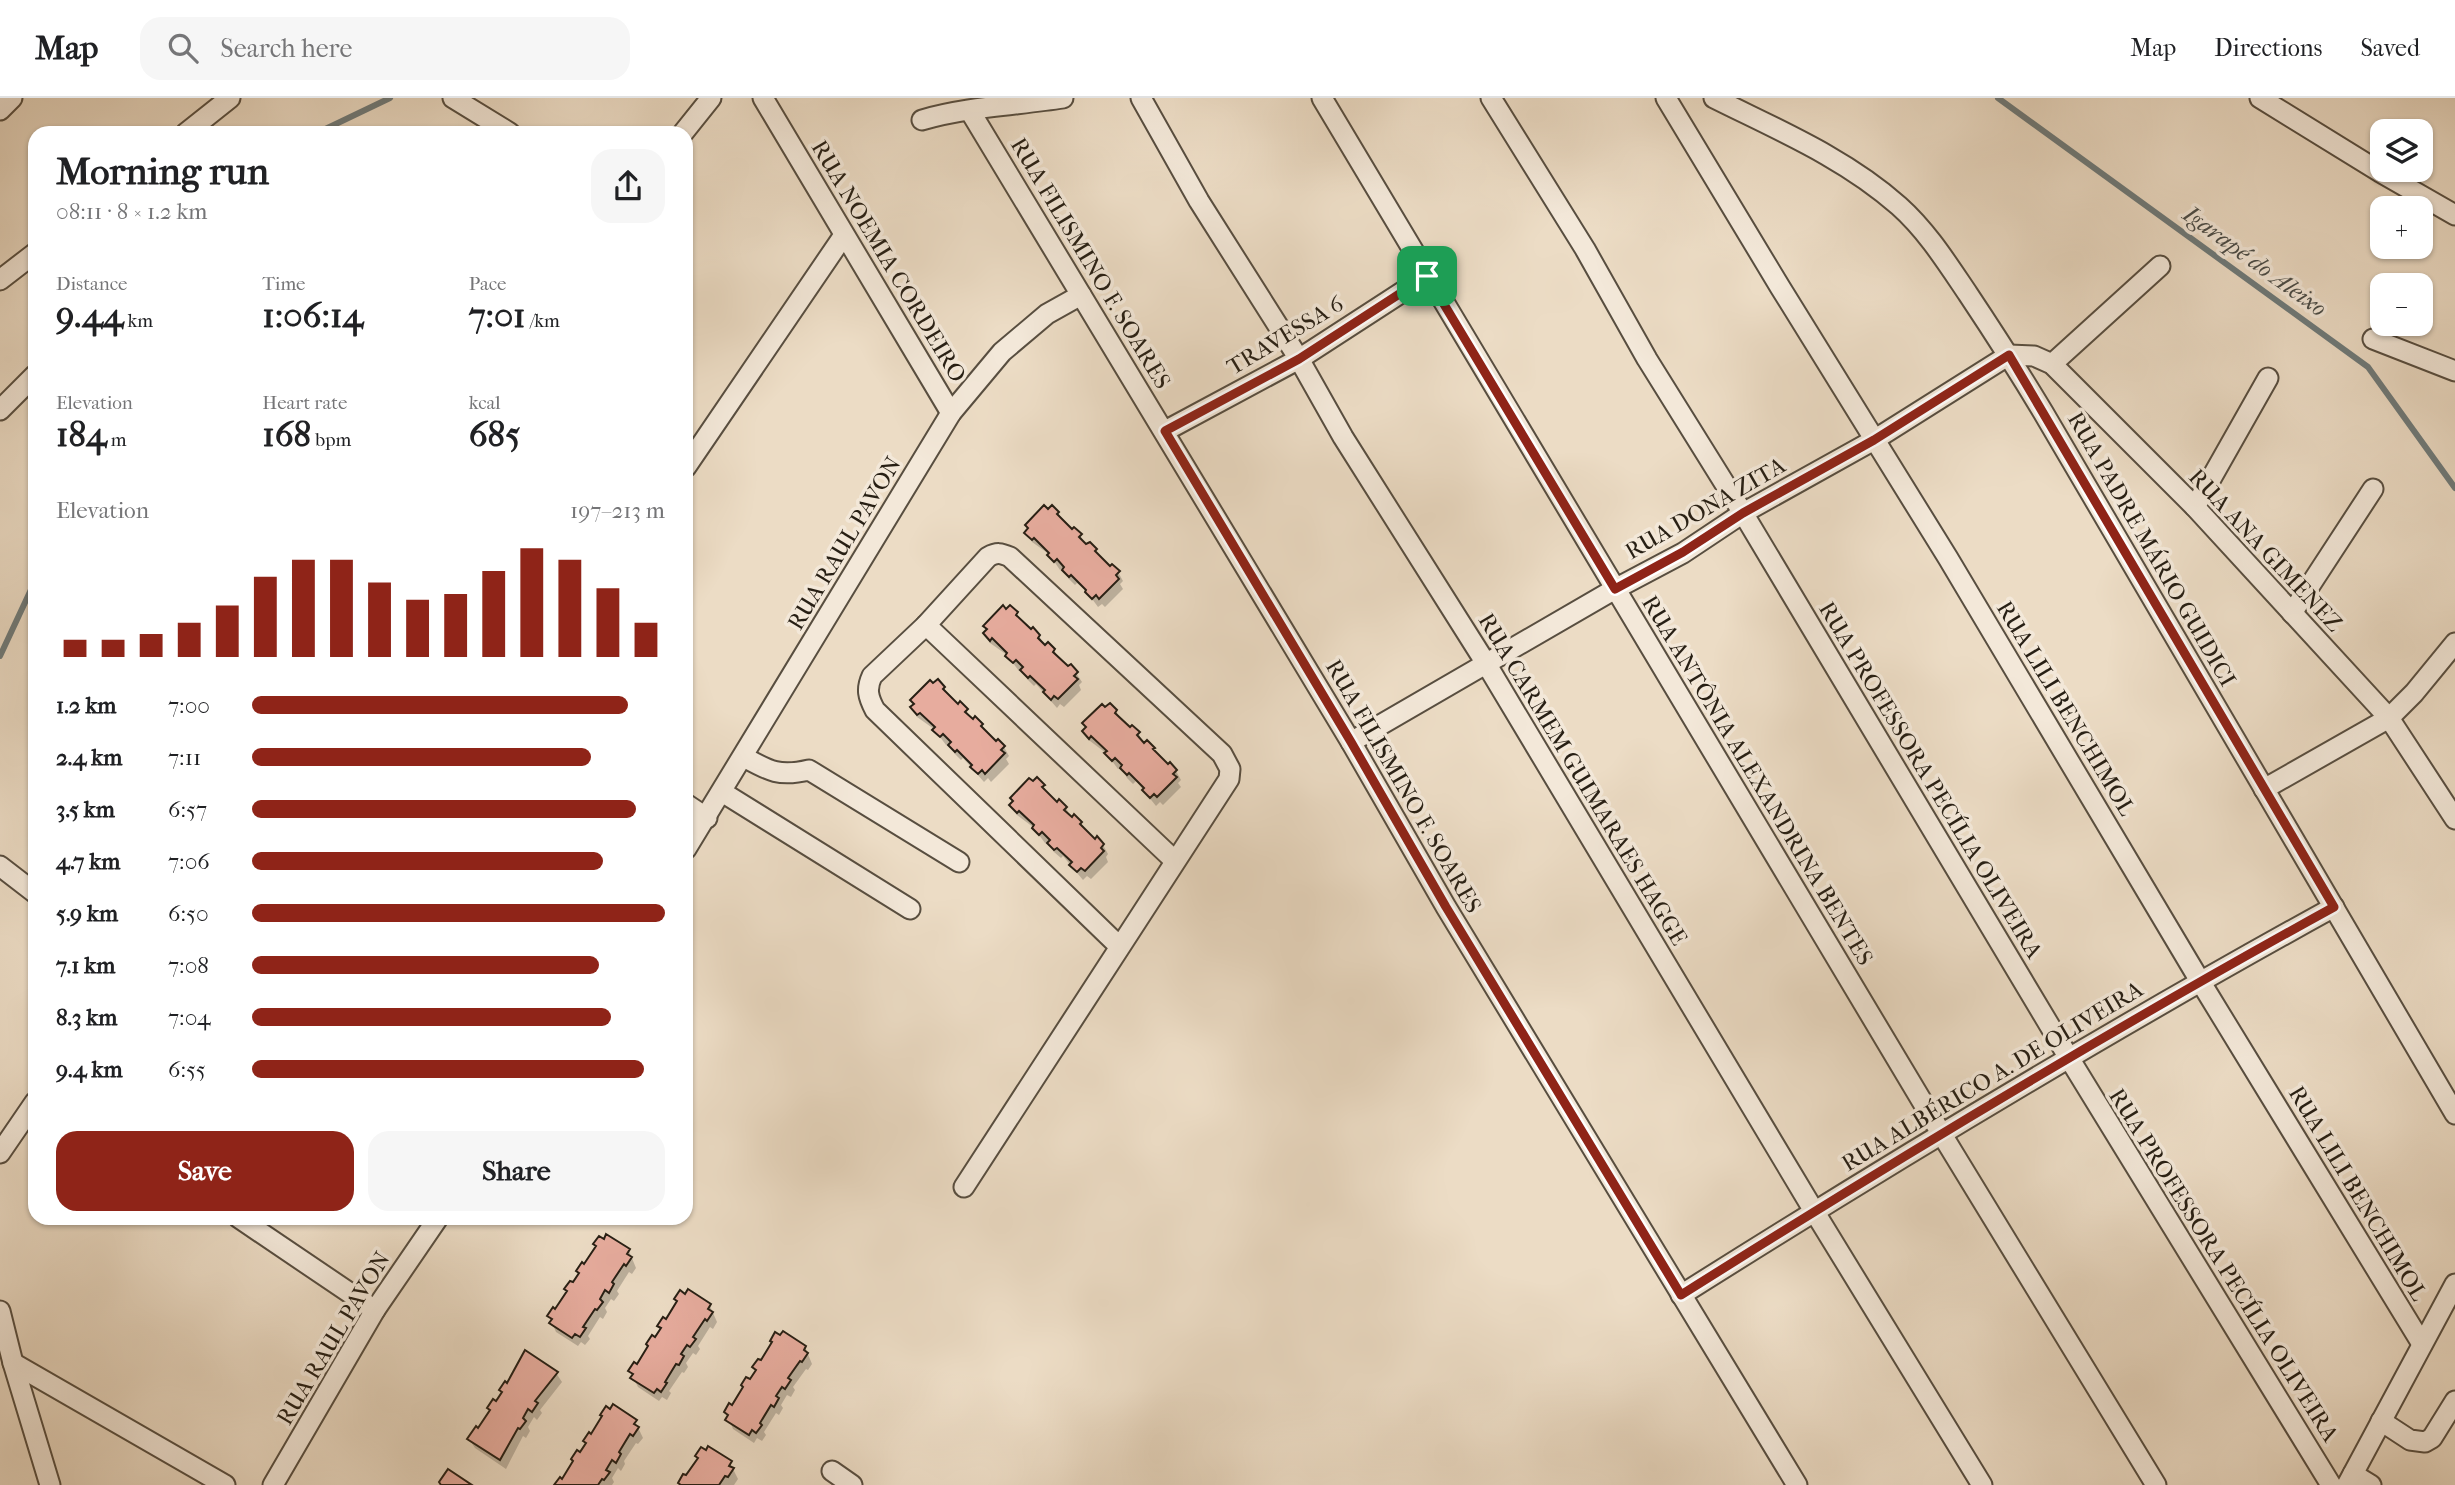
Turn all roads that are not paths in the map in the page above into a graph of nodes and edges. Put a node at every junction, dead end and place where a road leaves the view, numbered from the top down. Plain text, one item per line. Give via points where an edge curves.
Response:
1 (12, 98) edge
2 (230, 98) edge
3 (453, 98) edge
4 (711, 98) edge
5 (763, 98) edge
6 (1063, 98) edge
7 (1140, 98) edge
8 (1322, 98) edge
9 (1491, 98) edge
10 (1666, 98) edge
11 (1714, 98) edge
12 (2260, 98) edge
13 (0, 110) edge
14 (970, 111) junction
15 (922, 120) dead end
16 (195, 126) edge
17 (499, 126) edge
18 (689, 126) edge
19 (2455, 215) edge
20 (844, 234) junction
21 (28, 259) edge
22 (2160, 266) dead end
23 (1427, 276) junction
24 (0, 281) edge
25 (1081, 295) junction
26 (2373, 339) dead end
27 (2009, 355) junction
28 (1299, 359) junction
29 (2052, 363) junction
30 (2455, 370) edge
31 (2268, 378) dead end
32 (28, 382) edge
33 (0, 410) edge
34 (951, 413) junction
35 (1165, 431) junction
36 (1874, 440) junction
37 (693, 457) edge
38 (2373, 489) dead end
39 (2195, 507) junction
40 (1743, 513) junction
41 (1615, 589) junction
42 (2292, 613) junction
43 (926, 625) junction
44 (2455, 643) edge
45 (1487, 665) junction
46 (2389, 718) junction
47 (1351, 742) junction
48 (744, 757) junction
49 (2264, 789) junction
50 (722, 792) junction
51 (693, 809) edge
52 (707, 818) junction
53 (2455, 820) edge
54 (693, 839) edge
55 (1175, 861) junction
56 (959, 862) dead end
57 (0, 866) edge
58 (28, 888) edge
59 (2334, 907) junction
60 (910, 909) dead end
61 (1121, 947) junction
62 (2200, 981) junction
63 (2068, 1058) junction
64 (28, 1112) edge
65 (2455, 1114) edge
66 (1941, 1133) junction
67 (0, 1153) edge
68 (964, 1187) dead end
69 (1814, 1211) junction
70 (249, 1225) edge
71 (433, 1225) edge
72 (2455, 1284) edge
73 (1681, 1295) junction
74 (375, 1310) junction
75 (0, 1311) edge
76 (2422, 1344) junction
77 (13, 1363) junction
78 (2455, 1401) edge
79 (2381, 1421) junction
80 (832, 1471) dead end
81 (2350, 1479) edge
82 (50, 1485) edge
83 (225, 1485) edge
84 (273, 1485) edge
85 (852, 1485) edge
86 (1797, 1485) edge
87 (1982, 1485) edge
88 (2155, 1485) edge
89 (2331, 1485) edge
90 (2371, 1485) edge

1 - 13 street
2 - 16 street
3 - 17 street
4 - 18 street
5 - 20 street, RUA NOEMIA CORDEIRO
6 - 14 street
7 - 28 street, RUA CARMEM GUIMARAES HAGGE
8 - 23 street, RUA ANTÔNIA ALEXANDRINA BENTES
9 - 40 street, RUA PROFESSORA PECÍLIA OLIVEIRA
10 - 36 street, RUA LILI BENCHIMOL
11 - 27 street, RUA PADRE MÁRIO GUIDICI via 1844,165 1901,207 1947,262
12 - 19 street
14 - 15 street
14 - 25 street, RUA FILISMINO F. SOARES
20 - 34 street, RUA NOEMIA CORDEIRO
20 - 37 street
21 - 24 street
22 - 29 street
23 - 28 street, TRAVESSA 6
23 - 41 street, RUA ANTÔNIA ALEXANDRINA BENTES
25 - 34 street, RUA RAUL PAVON via 1047,314 1002,352
25 - 35 street, RUA FILISMINO F. SOARES
26 - 30 street
27 - 29 street via 2034,356
27 - 36 street, RUA DONA ZITA
27 - 49 street, RUA PADRE MÁRIO GUIDICI
28 - 35 street, TRAVESSA 6
28 - 45 street, RUA CARMEM GUIMARAES HAGGE
29 - 39 street, RUA ANA GIMENEZ
31 - 39 street
32 - 33 street
34 - 48 street, RUA RAUL PAVON
35 - 47 street, RUA FILISMINO F. SOARES
36 - 40 street, RUA DONA ZITA
36 - 62 street, RUA LILI BENCHIMOL
38 - 42 street
39 - 42 street, RUA ANA GIMENEZ
40 - 41 street, RUA DONA ZITA
40 - 63 street, RUA PROFESSORA PECÍLIA OLIVEIRA
41 - 45 street, RUA DONA ZITA
41 - 66 street, RUA ANTÔNIA ALEXANDRINA BENTES
42 - 46 street, RUA ANA GIMENEZ
43 - 55 street
43 - 55 street via 988,556 1002,553 1222,754 1230,769 1229,779
43 - 61 street via 873,676 868,686 875,710
44 - 46 street
45 - 47 street, RUA DONA ZITA
45 - 69 street, RUA CARMEM GUIMARAES HAGGE
46 - 49 street
46 - 53 street, RUA ANA GIMENEZ
47 - 73 street, RUA FILISMINO F. SOARES
48 - 50 street, RUA RAUL PAVON
48 - 56 street via 768,771 809,770
49 - 59 street, RUA PADRE MÁRIO GUIDICI
50 - 52 street, RUA RAUL PAVON
50 - 60 street
51 - 52 street
52 - 54 street, RUA RAUL PAVON
55 - 61 street
57 - 58 street
59 - 62 street, RUA ALBÉRICO A. DE OLIVEIRA
59 - 65 street, RUA PADRE MÁRIO GUIDICI
61 - 68 street
62 - 63 street, RUA ALBÉRICO A. DE OLIVEIRA
62 - 76 street, RUA LILI BENCHIMOL
63 - 66 street, RUA ALBÉRICO A. DE OLIVEIRA
63 - 89 street, RUA PROFESSORA PECÍLIA OLIVEIRA
64 - 67 street
66 - 69 street, RUA ALBÉRICO A. DE OLIVEIRA
66 - 88 street, RUA ANTÔNIA ALEXANDRINA BENTES
69 - 73 street, RUA ALBÉRICO A. DE OLIVEIRA
69 - 87 street, RUA CARMEM GUIMARAES HAGGE
70 - 74 street
71 - 74 street, RUA RAUL PAVON
72 - 76 street
73 - 86 street, RUA FILISMINO F. SOARES
74 - 84 street, RUA RAUL PAVON
75 - 77 street
76 - 79 street
77 - 82 street
77 - 83 street
78 - 79 street via 2425,1442 2410,1440
79 - 81 street
80 - 85 street
81 - 90 street

